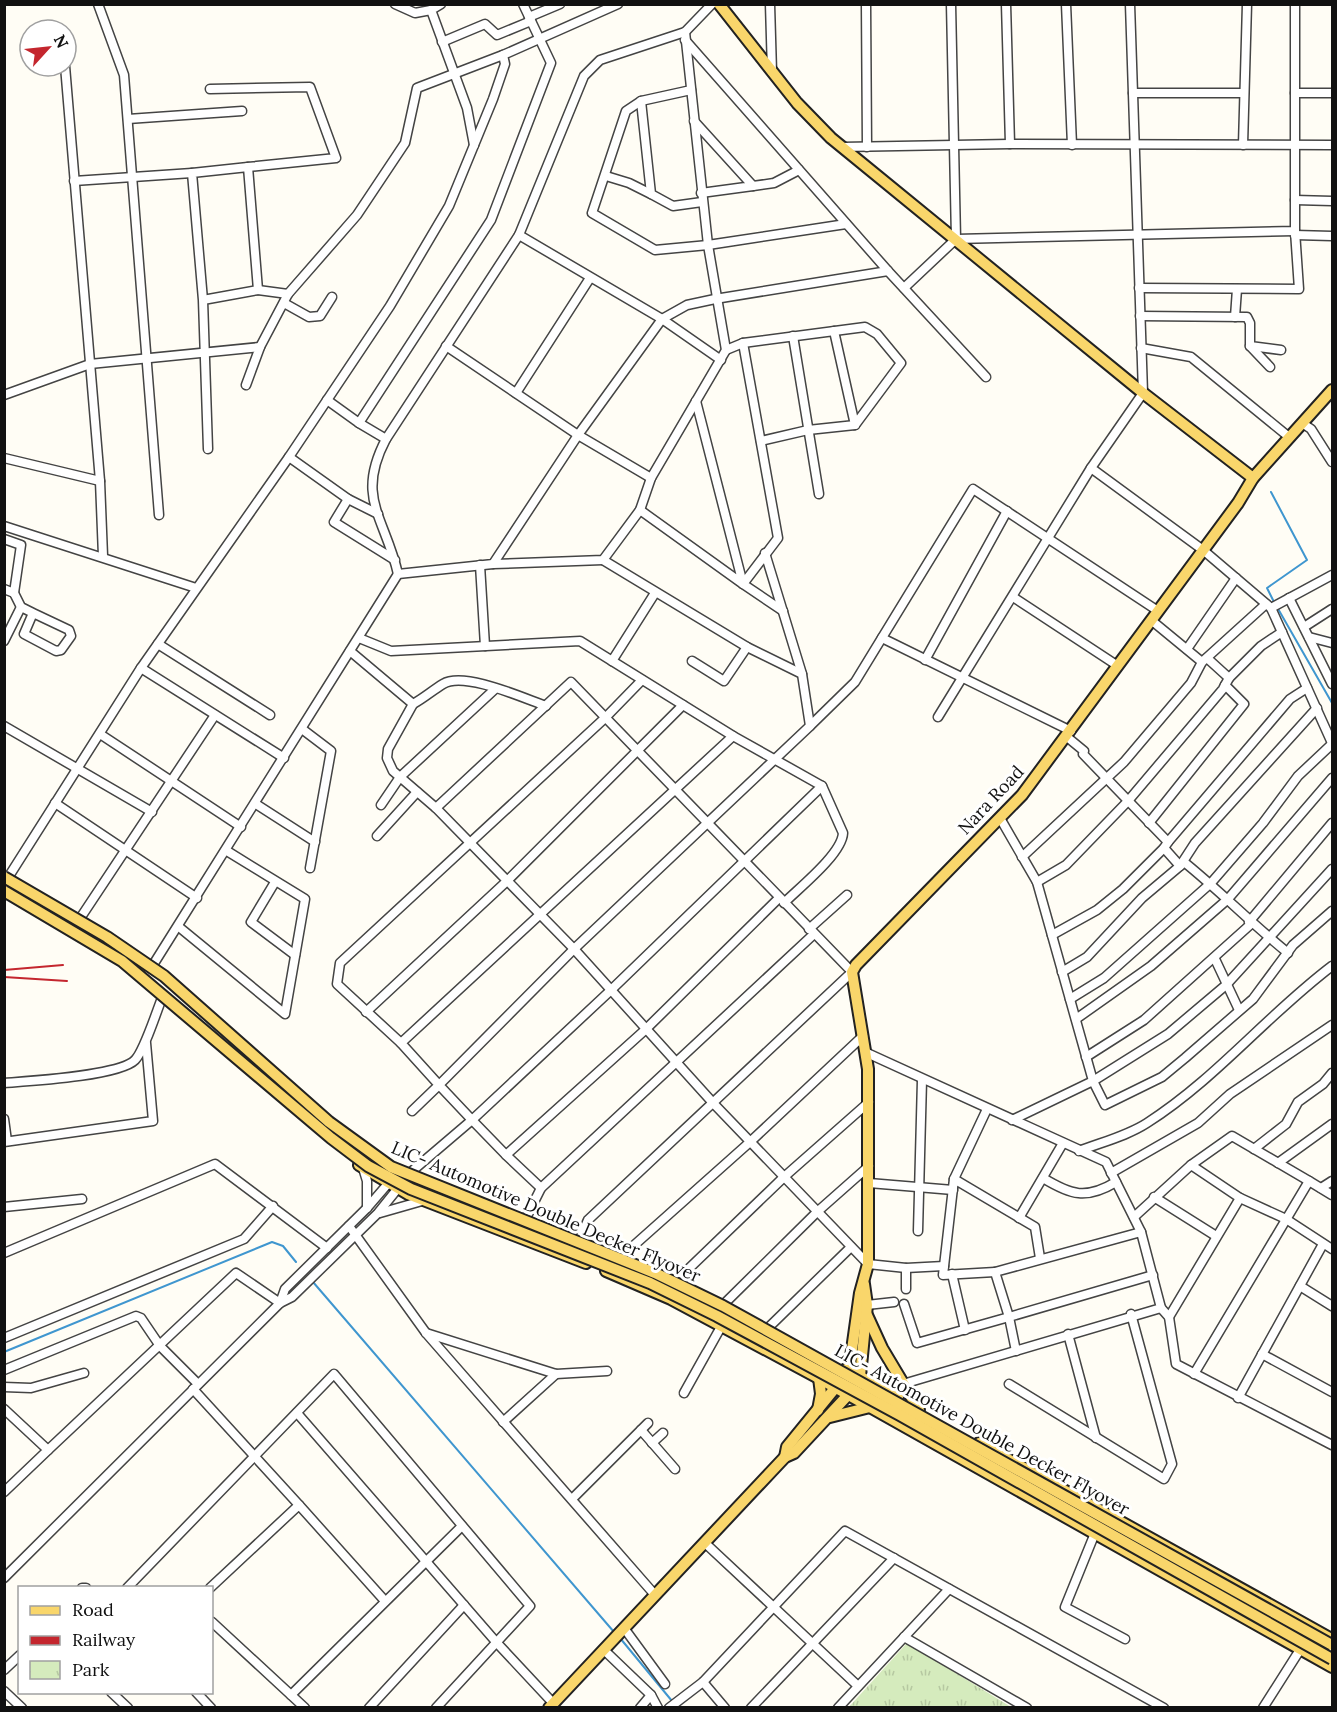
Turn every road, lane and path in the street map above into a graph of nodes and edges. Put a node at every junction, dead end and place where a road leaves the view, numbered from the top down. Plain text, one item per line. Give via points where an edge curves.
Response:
1 (98, 4) edge
2 (394, 4) edge
3 (441, 4) edge
4 (523, 4) edge
5 (560, 4) edge
6 (618, 4) edge
7 (711, 4) edge
8 (719, 4) edge
9 (770, 4) edge
10 (866, 4) edge
11 (951, 4) edge
12 (1006, 4) edge
13 (1065, 4) edge
14 (1130, 4) edge
15 (1247, 4) edge
16 (1295, 4) edge
17 (431, 10) junction
18 (530, 20) junction
19 (685, 36) junction
20 (539, 39) junction
21 (442, 42) junction
22 (503, 54) junction
23 (772, 72) junction
24 (454, 73) junction
25 (66, 78) edge
26 (210, 89) dead end
27 (691, 90) junction
28 (1133, 93) junction
29 (1244, 93) junction
30 (1295, 93) junction
31 (1332, 93) edge
32 (641, 100) junction
33 (242, 111) dead end
34 (128, 119) junction
35 (694, 120) junction
36 (1010, 144) junction
37 (954, 145) junction
38 (1072, 145) junction
39 (1243, 145) junction
40 (1294, 145) junction
41 (1332, 145) edge
42 (474, 146) junction
43 (1134, 146) junction
44 (842, 147) junction
45 (867, 147) junction
46 (248, 167) junction
47 (798, 170) junction
48 (192, 172) junction
49 (606, 176) junction
50 (132, 178) junction
51 (74, 181) junction
52 (753, 186) junction
53 (651, 194) junction
54 (702, 198) junction
55 (1295, 200) junction
56 (1332, 201) edge
57 (846, 224) junction
58 (1137, 233) junction
59 (1295, 233) junction
60 (519, 235) junction
61 (1332, 237) edge
62 (956, 239) junction
63 (708, 245) junction
64 (888, 271) junction
65 (591, 278) junction
66 (904, 288) junction
67 (1139, 288) junction
68 (1237, 289) junction
69 (258, 290) junction
70 (288, 294) junction
71 (332, 297) dead end
72 (715, 298) junction
73 (202, 300) junction
74 (284, 303) junction
75 (1140, 316) junction
76 (1235, 317) junction
77 (662, 319) junction
78 (834, 331) junction
79 (793, 336) junction
80 (743, 343) junction
81 (446, 346) junction
82 (1250, 346) junction
83 (260, 347) junction
84 (1141, 348) junction
85 (726, 350) junction
86 (1281, 350) dead end
87 (206, 353) junction
88 (147, 359) junction
89 (721, 360) junction
90 (90, 364) junction
91 (1269, 367) dead end
92 (986, 377) dead end
93 (246, 385) dead end
94 (1332, 390) edge
95 (516, 393) junction
96 (1143, 393) junction
97 (4, 395) edge
98 (327, 400) junction
99 (696, 401) junction
100 (359, 423) junction
101 (1302, 423) junction
102 (855, 425) junction
103 (808, 430) junction
104 (578, 435) junction
105 (1289, 437) junction
106 (386, 439) junction
107 (761, 441) junction
108 (208, 449) dead end
109 (289, 457) junction
110 (4, 458) edge
111 (1332, 462) edge
112 (1091, 468) junction
113 (651, 478) junction
114 (1253, 478) junction
115 (100, 481) junction
116 (819, 494) dead end
117 (348, 499) junction
118 (640, 510) junction
119 (1007, 511) junction
120 (378, 514) junction
121 (159, 515) dead end
122 (4, 526) edge
123 (4, 539) edge
124 (1050, 539) junction
125 (1203, 550) junction
126 (765, 553) junction
127 (103, 556) junction
128 (395, 560) junction
129 (603, 560) junction
130 (493, 564) junction
131 (480, 565) junction
132 (398, 574) junction
133 (1332, 575) edge
134 (1236, 578) junction
135 (743, 584) junction
136 (196, 588) junction
137 (4, 589) edge
138 (14, 593) junction
139 (655, 593) junction
140 (1013, 597) junction
141 (1288, 599) junction
142 (1270, 606) junction
143 (21, 607) junction
144 (1332, 609) edge
145 (783, 610) junction
146 (33, 613) junction
147 (1155, 616) junction
148 (1304, 627) junction
149 (1282, 632) junction
150 (1309, 637) junction
151 (359, 638) junction
152 (882, 638) junction
153 (4, 640) edge
154 (1332, 643) edge
155 (158, 644) junction
156 (485, 646) junction
157 (747, 647) junction
158 (1187, 649) junction
159 (350, 651) junction
160 (925, 660) junction
161 (1205, 660) junction
162 (612, 661) junction
163 (692, 661) dead end
164 (1118, 666) junction
165 (141, 668) junction
166 (802, 674) junction
167 (961, 679) junction
168 (642, 680) junction
169 (1227, 681) junction
170 (1332, 682) edge
171 (1307, 687) junction
172 (495, 689) junction
173 (413, 704) junction
174 (683, 705) junction
175 (546, 706) junction
176 (1317, 708) junction
177 (216, 715) junction
178 (270, 715) dead end
179 (938, 717) dead end
180 (605, 718) junction
181 (4, 726) edge
182 (810, 726) junction
183 (302, 729) junction
184 (100, 734) junction
185 (1069, 734) junction
186 (733, 736) junction
187 (1332, 743) edge
188 (637, 752) junction
189 (284, 758) junction
190 (773, 760) junction
191 (76, 768) junction
192 (399, 777) junction
193 (1332, 778) edge
194 (1107, 780) junction
195 (171, 781) junction
196 (822, 786) junction
197 (673, 789) junction
198 (417, 792) junction
199 (1128, 801) junction
200 (55, 802) junction
201 (256, 804) junction
202 (381, 805) dead end
203 (436, 808) junction
204 (152, 812) junction
205 (1000, 818) junction
206 (1149, 823) junction
207 (1332, 823) edge
208 (706, 824) junction
209 (241, 827) junction
210 (377, 836) dead end
211 (315, 842) junction
212 (469, 843) junction
213 (1166, 845) junction
214 (125, 848) junction
215 (227, 851) junction
216 (1022, 856) junction
217 (743, 861) junction
218 (1180, 866) junction
219 (310, 868) dead end
220 (1332, 869) edge
221 (6, 877) edge
222 (275, 882) junction
223 (507, 882) junction
224 (1037, 882) junction
225 (1210, 883) junction
226 (4, 891) edge
227 (847, 895) dead end
228 (4, 897) edge
229 (198, 898) junction
230 (1228, 899) junction
231 (782, 901) junction
232 (1332, 911) edge
233 (540, 916) junction
234 (81, 918) junction
235 (1250, 923) junction
236 (179, 927) junction
237 (812, 931) junction
238 (1052, 934) junction
239 (1269, 938) junction
240 (574, 950) junction
241 (1288, 953) junction
242 (295, 955) junction
243 (1215, 959) junction
244 (153, 965) junction
245 (1332, 966) edge
246 (852, 972) junction
247 (1062, 972) junction
248 (1226, 985) junction
249 (610, 991) junction
250 (162, 998) junction
251 (1070, 999) junction
252 (1239, 1010) junction
253 (366, 1012) junction
254 (1076, 1019) junction
255 (1332, 1025) edge
256 (645, 1030) junction
257 (863, 1036) junction
258 (146, 1043) junction
259 (401, 1043) junction
260 (867, 1053) junction
261 (1086, 1057) junction
262 (678, 1063) junction
263 (1332, 1073) edge
264 (922, 1080) junction
265 (1093, 1081) junction
266 (4, 1083) edge
267 (439, 1085) junction
268 (869, 1102) junction
269 (714, 1104) junction
270 (987, 1109) junction
271 (412, 1111) dead end
272 (4, 1119) edge
273 (472, 1120) junction
274 (1012, 1120) junction
275 (1332, 1124) edge
276 (6, 1142) edge
277 (750, 1142) junction
278 (1063, 1143) junction
279 (1254, 1149) junction
280 (1079, 1150) junction
281 (506, 1155) junction
282 (1278, 1163) junction
283 (1191, 1165) junction
284 (399, 1166) junction
285 (869, 1166) junction
286 (363, 1168) junction
287 (411, 1172) junction
288 (1111, 1173) junction
289 (784, 1177) junction
290 (1043, 1178) junction
291 (954, 1179) junction
292 (1308, 1181) junction
293 (1332, 1181) edge
294 (1116, 1182) junction
295 (869, 1183) junction
296 (394, 1186) junction
297 (919, 1187) junction
298 (541, 1188) junction
299 (1321, 1188) junction
300 (952, 1190) junction
301 (1332, 1195) edge
302 (1154, 1197) junction
303 (1240, 1198) junction
304 (82, 1199) dead end
305 (425, 1200) junction
306 (273, 1206) junction
307 (4, 1207) edge
308 (367, 1208) junction
309 (817, 1212) junction
310 (378, 1213) junction
311 (1134, 1217) junction
312 (526, 1218) junction
313 (1020, 1218) junction
314 (1286, 1219) junction
315 (349, 1226) junction
316 (918, 1231) dead end
317 (1141, 1232) junction
318 (355, 1236) junction
319 (1216, 1236) junction
320 (579, 1239) junction
321 (1323, 1244) junction
322 (851, 1247) junction
323 (327, 1248) junction
324 (1332, 1249) edge
325 (4, 1253) edge
326 (622, 1256) junction
327 (572, 1258) junction
328 (1040, 1258) junction
329 (868, 1264) junction
330 (944, 1266) junction
331 (906, 1268) junction
332 (995, 1272) junction
333 (952, 1274) junction
334 (1153, 1275) junction
335 (677, 1280) junction
336 (864, 1284) junction
337 (1300, 1286) junction
338 (906, 1289) dead end
339 (894, 1302) dead end
340 (280, 1303) junction
341 (725, 1303) junction
342 (904, 1304) dead end
343 (1332, 1306) edge
344 (1161, 1308) junction
345 (866, 1309) junction
346 (1131, 1314) junction
347 (1008, 1317) junction
348 (1169, 1317) junction
349 (722, 1325) junction
350 (769, 1327) junction
351 (965, 1330) junction
352 (426, 1333) junction
353 (1068, 1334) junction
354 (4, 1338) edge
355 (160, 1346) junction
356 (1016, 1351) junction
357 (1262, 1354) junction
358 (4, 1370) edge
359 (607, 1371) dead end
360 (849, 1371) junction
361 (84, 1373) dead end
362 (556, 1374) junction
363 (1194, 1374) junction
364 (860, 1376) junction
365 (819, 1378) junction
366 (903, 1384) junction
367 (1009, 1384) dead end
368 (4, 1387) edge
369 (195, 1387) junction
370 (837, 1388) junction
371 (1332, 1392) edge
372 (684, 1393) dead end
373 (848, 1395) junction
374 (1238, 1398) junction
375 (870, 1407) junction
376 (4, 1409) edge
377 (919, 1410) junction
378 (297, 1413) junction
379 (822, 1415) junction
380 (503, 1422) junction
381 (648, 1423) dead end
382 (640, 1430) junction
383 (663, 1433) dead end
384 (1096, 1438) junction
385 (651, 1443) junction
386 (1332, 1445) edge
387 (48, 1450) junction
388 (254, 1456) junction
389 (675, 1469) dead end
390 (4, 1492) edge
391 (572, 1499) junction
392 (299, 1505) junction
393 (462, 1526) junction
394 (1095, 1533) junction
395 (705, 1543) junction
396 (894, 1558) junction
397 (425, 1560) junction
398 (4, 1578) edge
399 (128, 1586) edge
400 (211, 1586) edge
401 (949, 1589) junction
402 (655, 1595) junction
403 (385, 1600) junction
404 (464, 1605) junction
405 (773, 1605) junction
406 (213, 1623) edge
407 (624, 1628) junction
408 (1312, 1628) junction
409 (904, 1637) junction
410 (1125, 1639) dead end
411 (1332, 1639) edge
412 (497, 1642) junction
413 (814, 1644) junction
414 (608, 1645) junction
415 (1332, 1645) edge
416 (1301, 1649) junction
417 (18, 1657) edge
418 (1332, 1659) edge
419 (1332, 1667) edge
420 (4, 1670) edge
421 (703, 1682) junction
422 (665, 1684) dead end
423 (858, 1686) junction
424 (4, 1691) edge
425 (113, 1694) edge
426 (291, 1695) junction
427 (651, 1695) junction
428 (551, 1705) edge
429 (22, 1707) edge
430 (128, 1707) edge
431 (304, 1707) edge
432 (369, 1707) edge
433 (436, 1707) edge
434 (640, 1707) edge
435 (658, 1707) edge
436 (669, 1707) edge
437 (725, 1707) edge
438 (751, 1707) edge
439 (838, 1707) edge
440 (1028, 1707) edge
441 (1164, 1707) edge
442 (1263, 1707) edge

1 - 34 street via 124,75
2 - 17 street via 415,14
3 - 17 street
4 - 18 street
5 - 18 street
6 - 20 street
7 - 19 street
8 - 23 main road
9 - 23 street
10 - 45 street
11 - 37 street
12 - 36 street
13 - 38 street
14 - 28 street
15 - 29 street
16 - 30 street
17 - 21 street
18 - 20 street
18 - 21 street via 497,35 485,24
19 - 27 street
19 - 47 street
19 - 60 street via 600,60 584,76
20 - 22 street
20 - 100 street via 551,63 490,220
21 - 24 street
22 - 24 street
22 - 42 street via 505,64
23 - 44 main road
24 - 42 street
24 - 70 street via 417,88 405,143 357,215
25 - 51 street
26 - 46 street via 310,87 336,158
27 - 32 street
27 - 35 street
28 - 29 street
28 - 43 street
29 - 39 street
30 - 31 street
30 - 40 street
32 - 49 street via 626,111
32 - 53 street
33 - 34 street
34 - 50 street
35 - 52 street
35 - 54 street
36 - 37 street
36 - 38 street
37 - 45 street
37 - 62 street
38 - 43 street
39 - 40 street
39 - 43 street
40 - 41 street
40 - 55 street
42 - 98 street via 449,206 390,306
43 - 58 street
44 - 45 street
44 - 62 main road
46 - 48 street
46 - 69 street
47 - 52 street via 774,183
47 - 57 street
48 - 50 street
48 - 73 street
49 - 53 street
49 - 63 street via 591,213 655,250
50 - 51 street
50 - 88 street
51 - 90 street
52 - 54 street
53 - 54 street via 672,206
54 - 63 street
55 - 56 street
55 - 59 street
57 - 63 street
57 - 64 street
58 - 59 street
58 - 62 street
58 - 67 street
59 - 61 street
59 - 68 street via 1299,289
60 - 65 street
60 - 81 street
62 - 66 street
62 - 96 main road
63 - 72 street
64 - 66 street
64 - 72 street
65 - 77 street
65 - 95 street
66 - 92 street
67 - 68 street
67 - 75 street
68 - 76 street
69 - 70 street
69 - 73 street
70 - 74 street
71 - 74 street via 320,316 309,317
72 - 77 street via 687,305
72 - 85 street
73 - 87 street
74 - 83 street
75 - 76 street
75 - 84 street
76 - 82 street via 1248,319
77 - 89 street
77 - 104 street
78 - 79 street
78 - 102 street
78 - 102 street via 865,327 878,334 901,363
79 - 80 street
79 - 103 street
80 - 85 street
80 - 107 street
81 - 95 street
81 - 106 street
82 - 86 street
82 - 91 street
83 - 87 street
83 - 93 street
84 - 96 street
84 - 105 street via 1191,357
85 - 89 street
87 - 88 street
87 - 108 street
88 - 90 street
88 - 121 street
89 - 99 street
90 - 97 street
90 - 115 street
94 - 101 main road, Nara Road
95 - 104 street
96 - 112 street
96 - 114 main road
98 - 100 street
98 - 109 street
99 - 113 street
99 - 135 street
100 - 106 street
101 - 105 main road, Nara Road
101 - 111 street via 1311,429
102 - 103 street
103 - 107 street
103 - 116 street
104 - 113 street
104 - 130 street
105 - 114 main road, Nara Road
106 - 120 street via 371,475 372,498
107 - 126 street via 778,538
109 - 117 street
109 - 136 street
110 - 115 street
112 - 124 street
112 - 125 street
113 - 118 street
114 - 125 main road, Nara Road
115 - 127 street
117 - 120 street
117 - 128 street via 334,522
118 - 129 street
118 - 135 street
119 - 124 street
119 - 152 street via 973,489
119 - 160 street
120 - 128 street
122 - 127 street
123 - 138 street via 21,545
124 - 140 street
124 - 147 street
125 - 134 street
125 - 147 main road, Nara Road
126 - 135 street
126 - 145 street
127 - 136 street
128 - 132 street
129 - 130 street
129 - 139 street
130 - 131 street
131 - 132 street
131 - 156 street
132 - 151 street
133 - 141 street
134 - 142 street
134 - 158 street
135 - 145 street
136 - 155 street
137 - 138 street
138 - 143 street
139 - 157 street
139 - 162 street
140 - 164 street
140 - 167 street
141 - 142 street
141 - 148 street
142 - 149 street
142 - 161 street
143 - 146 street
143 - 153 street
144 - 148 street
145 - 166 street
146 - 146 street via 24,634 62,651 71,636 69,630
147 - 158 street
147 - 164 main road, Nara Road
148 - 150 street
149 - 169 street via 1261,646
149 - 171 street
150 - 154 street
150 - 170 street
151 - 156 street via 391,651
151 - 159 street
152 - 160 street
152 - 182 street via 855,682
155 - 165 street
155 - 178 street
156 - 162 street via 580,641
157 - 163 street via 724,681
157 - 166 street
158 - 161 street
159 - 173 street
159 - 183 street
160 - 167 street
161 - 169 street
161 - 194 street via 1191,683
162 - 168 street
164 - 185 main road, Nara Road
165 - 177 street
165 - 184 street
166 - 182 street
167 - 179 street
167 - 185 street
168 - 174 street
168 - 180 street
169 - 199 street
169 - 206 street via 1244,704
171 - 176 street
171 - 213 street via 1290,699
172 - 173 street via 460,679 444,683
172 - 175 street
172 - 192 street
173 - 192 street via 388,749 387,758
174 - 186 street
174 - 188 street
175 - 180 street via 570,682
175 - 203 street
176 - 187 street
176 - 218 street via 1195,843
177 - 189 street
177 - 195 street
180 - 188 street
180 - 212 street
181 - 191 street
182 - 190 street
183 - 189 street
183 - 211 street via 331,751
184 - 191 street
184 - 195 street
185 - 194 street
185 - 205 main road, Nara Road
186 - 190 street
186 - 197 street
187 - 225 street via 1298,776
188 - 197 street
188 - 223 street
189 - 201 street
190 - 196 street
190 - 208 street
191 - 200 street
191 - 204 street
192 - 198 street
192 - 202 street
193 - 230 street
194 - 199 street
194 - 216 street
195 - 204 street
195 - 209 street
196 - 217 street
196 - 231 street via 843,838 830,858
197 - 208 street
197 - 233 street
198 - 203 street
198 - 210 street
199 - 206 street
199 - 224 street via 1066,865
200 - 214 street
200 - 221 street
201 - 209 street
201 - 211 street
203 - 212 street
204 - 214 street
205 - 216 street
205 - 246 main road, Nara Road
206 - 213 street
207 - 235 street
208 - 217 street
208 - 240 street
209 - 215 street
211 - 219 street
212 - 223 street
212 - 253 street via 340,963 337,984
213 - 218 street
213 - 238 street via 1124,889 1097,910
214 - 229 street
214 - 234 street
215 - 222 street
215 - 229 street
216 - 224 street
217 - 231 street
217 - 249 street
218 - 225 street via 1184,862
218 - 247 street via 1142,898 1087,957
220 - 239 street
221 - 234 main road
221 - 415 main road, LIC- Automotive Double Decker Flyover, bridge via 164,976 329,1122 391,1167 655,1273 723,1306
222 - 242 street via 305,899
222 - 242 street via 251,922
223 - 233 street
223 - 253 street
224 - 238 street
225 - 230 street
225 - 251 street via 1104,978
226 - 418 main road, LIC- Automotive Double Decker Flyover, bridge via 122,961 332,1138 378,1172 411,1189 650,1283 717,1317 900,1414
227 - 237 street
228 - 250 main road via 99,950
229 - 236 street
230 - 235 street
230 - 254 street via 1151,966
231 - 237 street
231 - 256 street
232 - 241 street
233 - 240 street
233 - 259 street
234 - 244 main road
235 - 239 street
235 - 243 street
236 - 242 street via 285,1014
236 - 244 street
237 - 246 street
237 - 262 street
238 - 247 street
239 - 241 street
239 - 248 street
240 - 249 street
240 - 267 street
241 - 252 street via 1253,999
243 - 248 street
243 - 261 street via 1136,1026
244 - 284 main road via 323,1111
245 - 280 street via 1186,1095 1146,1124
246 - 257 main road
246 - 269 street
247 - 251 street
248 - 252 street
248 - 265 street via 1168,1034
249 - 256 street
249 - 273 street
250 - 258 street
250 - 286 main road
251 - 254 street
252 - 265 street via 1162,1077 1128,1095 1105,1105
253 - 259 street
254 - 261 street
255 - 288 street via 1230,1094 1198,1123
256 - 262 street
256 - 281 street
257 - 260 main road
257 - 277 street
258 - 266 street via 134,1061 113,1070
258 - 276 street via 153,1121
259 - 267 street
260 - 264 street
260 - 268 main road
261 - 265 street
262 - 269 street
262 - 298 street
263 - 279 street via 1298,1102 1286,1124
264 - 270 street
264 - 297 street
265 - 274 street
267 - 271 street
267 - 273 street
268 - 285 main road
268 - 289 street
269 - 277 street
269 - 320 street via 588,1220
270 - 274 street
270 - 291 street
272 - 276 street
273 - 281 street
273 - 287 street
274 - 278 street
275 - 282 street
277 - 289 street
277 - 326 street
278 - 280 street
278 - 290 street
279 - 282 street
279 - 283 street via 1232,1136
280 - 288 street via 1106,1162
281 - 298 street
282 - 292 street
283 - 302 street
283 - 303 street
284 - 287 main road
284 - 296 street
285 - 295 main road
285 - 309 street
286 - 296 main road
286 - 308 street
287 - 296 street
287 - 312 main road
288 - 294 street
289 - 309 street
289 - 335 street
290 - 294 street via 1074,1194 1091,1193
290 - 313 street
291 - 300 street
291 - 313 street
292 - 299 street
292 - 314 street
293 - 299 street
294 - 311 street
295 - 297 street
295 - 329 main road
296 - 305 main road
296 - 308 street
296 - 310 street
297 - 300 street
297 - 316 street
298 - 312 street
299 - 301 street
300 - 330 street
302 - 311 street
302 - 319 street
303 - 314 street
303 - 319 street
304 - 307 street
305 - 310 street
305 - 327 main road
306 - 323 street
306 - 325 street via 215,1164
306 - 354 street via 244,1239
308 - 315 street
309 - 322 street
309 - 341 street
310 - 318 street
311 - 317 street
312 - 320 main road
313 - 328 street via 1035,1227
314 - 321 street
314 - 363 street
315 - 318 street
315 - 323 street
317 - 328 street
317 - 334 street
318 - 340 street via 292,1297
318 - 352 street
319 - 348 street
320 - 326 main road
320 - 327 street
321 - 324 street
321 - 337 street
322 - 329 street
322 - 350 street
323 - 340 street via 285,1289
326 - 335 main road
327 - 349 main road
328 - 332 street
329 - 331 street
329 - 336 main road
330 - 331 street
330 - 333 street via 943,1275
331 - 338 street
332 - 333 street
332 - 347 street
333 - 351 street
334 - 344 street
334 - 347 street
335 - 341 main road
336 - 345 main road
336 - 360 main road
337 - 343 street
337 - 357 street
339 - 345 street
340 - 355 street via 236,1274
340 - 369 street
341 - 350 main road
342 - 351 street via 917,1343
344 - 346 street
344 - 348 street
345 - 364 main road
345 - 366 main road
346 - 353 street
346 - 384 street via 1172,1464 1164,1479
347 - 351 street
347 - 356 street
348 - 363 street via 1176,1364
349 - 365 main road
349 - 372 street
350 - 360 main road
352 - 362 street
352 - 380 street
353 - 356 street
353 - 384 street
355 - 358 street via 136,1316
355 - 369 street
355 - 387 street
356 - 366 street
357 - 371 street
357 - 374 street
359 - 362 street
360 - 364 main road
360 - 370 main road
361 - 368 street via 31,1388
362 - 380 street
363 - 374 street
364 - 373 main road
364 - 377 main road
365 - 370 main road
365 - 379 main road
366 - 377 main road
367 - 384 street
369 - 388 street
369 - 398 street
370 - 373 main road
370 - 379 main road
373 - 375 main road
373 - 379 main road
374 - 386 street
375 - 379 main road
375 - 394 main road
376 - 387 street
377 - 408 main road
378 - 388 street
378 - 393 street via 334,1374
378 - 397 street
379 - 395 main road via 794,1453 784,1457
380 - 391 street
381 - 382 street
382 - 385 street
382 - 391 street
383 - 385 street
385 - 389 street
387 - 390 street
388 - 392 street
388 - 399 street
391 - 402 street
392 - 400 street
392 - 403 street
393 - 397 street
393 - 412 street via 530,1606
394 - 410 street via 1065,1607
394 - 416 main road
395 - 402 main road
395 - 405 street
396 - 401 street
396 - 405 street via 845,1531
396 - 413 street
397 - 403 street
397 - 404 street
401 - 409 street
401 - 441 street
402 - 407 main road
403 - 426 street
404 - 412 street
404 - 432 street
405 - 413 street
405 - 421 street
406 - 426 street
407 - 414 main road
407 - 422 street
408 - 411 main road
408 - 416 street
409 - 423 street
409 - 440 street
412 - 428 street
412 - 433 street
413 - 423 street
413 - 438 street
414 - 427 street
414 - 428 main road
416 - 419 main road
416 - 442 street
417 - 420 street
421 - 436 street
421 - 437 street
423 - 439 street
424 - 429 street
425 - 430 street
426 - 431 street
427 - 434 street
427 - 435 street

